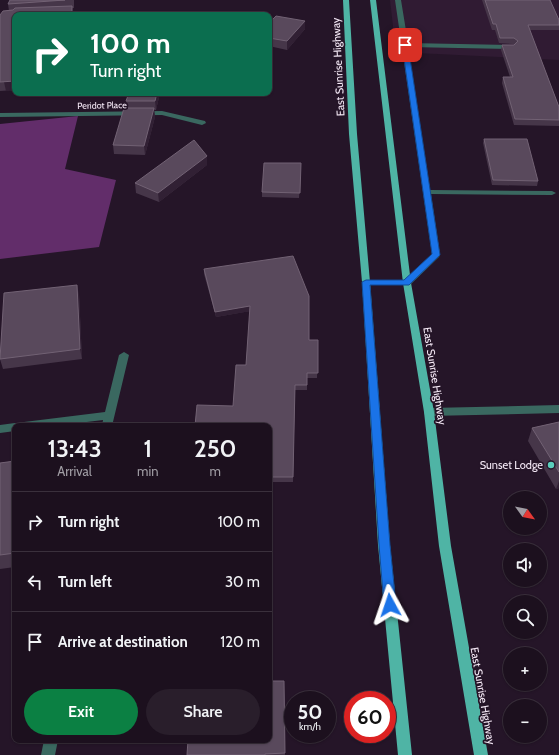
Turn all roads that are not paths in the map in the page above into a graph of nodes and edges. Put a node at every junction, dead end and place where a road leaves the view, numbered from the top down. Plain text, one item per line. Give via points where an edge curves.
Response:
1 (346, 0) edge
2 (373, 0) edge
3 (398, 0) edge
4 (53, 12) edge
5 (110, 12) edge
6 (405, 45) junction
7 (513, 47) edge
8 (0, 115) edge
9 (202, 123) dead end
10 (426, 192) junction
11 (552, 193) dead end
12 (366, 282) junction
13 (406, 283) junction
14 (124, 356) dead end
15 (559, 409) edge
16 (429, 412) junction
17 (109, 415) junction
18 (47, 423) edge
19 (108, 423) edge
20 (12, 427) edge
21 (0, 429) edge
22 (50, 743) edge
23 (48, 755) edge
24 (405, 755) edge
25 (481, 755) edge

1 - 12 main road, East Sunrise Highway via 353,134
2 - 13 main road, East Sunrise Highway
3 - 6 street
4 - 5 street
6 - 7 street
6 - 10 street
8 - 9 street, Peridot Place via 162,113
10 - 11 street
10 - 13 street via 436,255
12 - 13 street
12 - 24 main road, East Sunrise Highway via 384,545
13 - 16 main road, East Sunrise Highway
14 - 17 street
15 - 16 street
16 - 25 main road, East Sunrise Highway via 445,546
17 - 18 street
17 - 19 street
20 - 21 street
22 - 23 street

